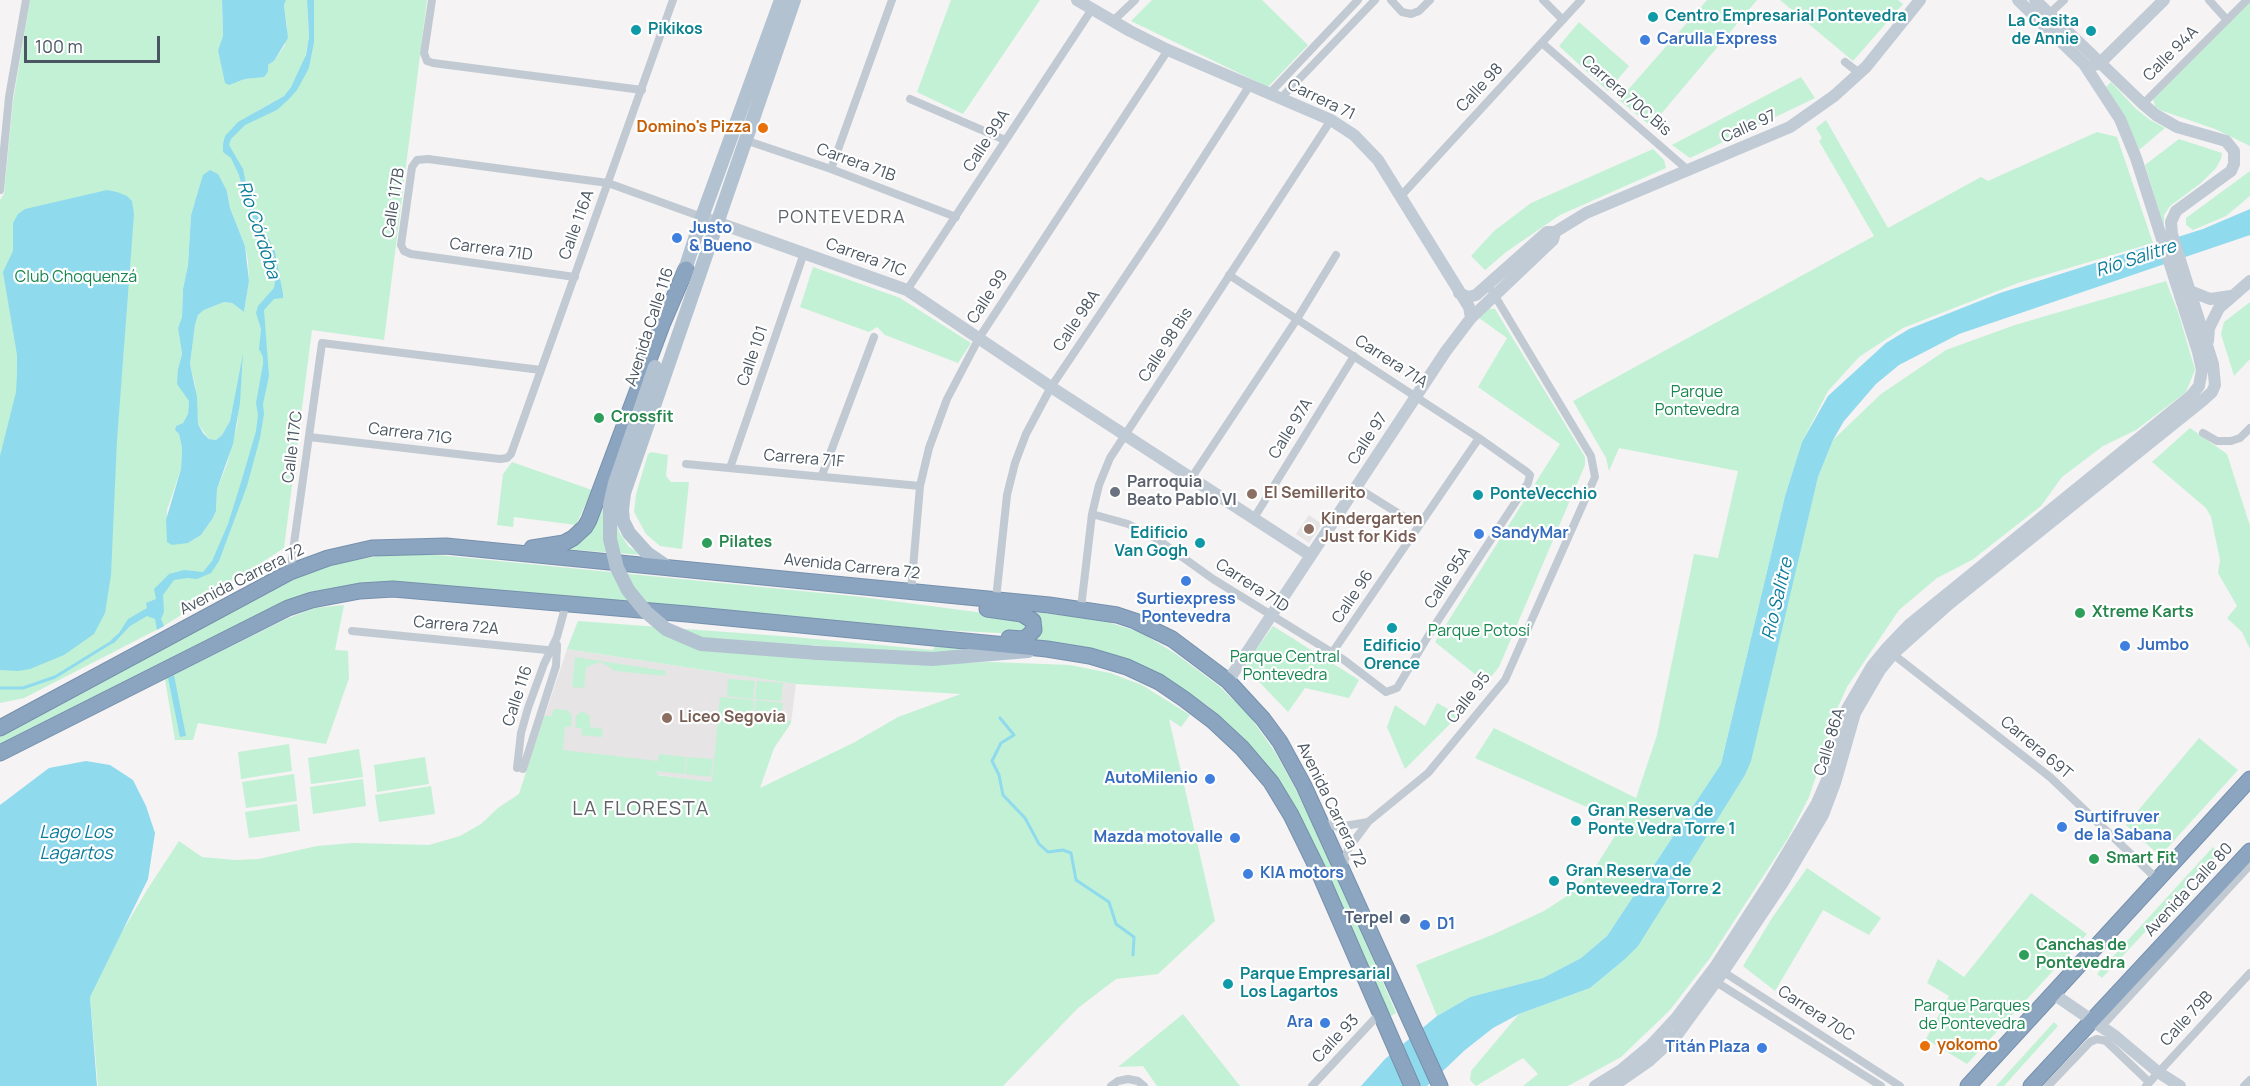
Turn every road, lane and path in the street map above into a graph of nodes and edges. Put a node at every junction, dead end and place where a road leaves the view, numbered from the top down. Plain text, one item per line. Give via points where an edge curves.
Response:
1 (26, 0) edge
2 (432, 0) edge
3 (673, 0) edge
4 (781, 0) edge
5 (794, 0) edge
6 (892, 0) edge
7 (1077, 0) edge
8 (1135, 0) edge
9 (1358, 0) edge
10 (1374, 0) edge
11 (1390, 0) edge
12 (1430, 0) edge
13 (1544, 0) edge
14 (1581, 0) edge
15 (1920, 0) edge
16 (2018, 0) edge
17 (2035, 0) edge
18 (2064, 0) edge
19 (2164, 0) edge
20 (2209, 0) edge
21 (2247, 0) edge
22 (1092, 9) junction
23 (2049, 14) junction
24 (1563, 20) junction
25 (2227, 20) junction
26 (1113, 21) junction
27 (1542, 43) junction
28 (1168, 50) junction
29 (1845, 62) dead end
30 (2100, 63) junction
31 (2084, 64) junction
32 (1859, 73) junction
33 (1250, 85) junction
34 (642, 90) junction
35 (1276, 96) junction
36 (910, 99) dead end
37 (2143, 104) junction
38 (1331, 120) junction
39 (745, 140) junction
40 (1005, 140) junction
41 (417, 160) joint
42 (831, 169) junction
43 (1689, 171) junction
44 (608, 183) junction
45 (0, 190) edge
46 (1400, 197) junction
47 (702, 217) junction
48 (956, 217) junction
49 (717, 222) junction
50 (2167, 235) junction
51 (404, 251) joint
52 (804, 253) junction
53 (1336, 255) dead end
54 (686, 269) junction
55 (1229, 275) junction
56 (575, 277) junction
57 (2250, 281) edge
58 (2182, 283) junction
59 (1491, 289) junction
60 (907, 290) junction
61 (1459, 293) junction
62 (2232, 295) junction
63 (2194, 306) junction
64 (2219, 308) junction
65 (1471, 318) junction
66 (1297, 320) junction
67 (874, 337) dead end
68 (979, 338) junction
69 (2207, 346) junction
70 (1354, 356) junction
71 (541, 370) junction
72 (1051, 387) junction
73 (1416, 396) junction
74 (2250, 428) edge
75 (1125, 434) junction
76 (2203, 434) dead end
77 (309, 437) junction
78 (1479, 438) junction
79 (507, 458) joint
80 (686, 464) dead end
81 (730, 468) junction
82 (822, 476) junction
83 (1192, 477) junction
84 (1530, 480) joint
85 (921, 486) junction
86 (1356, 487) junction
87 (1092, 514) junction
88 (1404, 517) dead end
89 (1254, 518) junction
90 (500, 551) junction
91 (294, 555) junction
92 (1310, 555) junction
93 (308, 566) junction
94 (666, 566) junction
95 (290, 572) junction
96 (911, 592) junction
97 (996, 599) junction
98 (566, 604) junction
99 (1081, 608) junction
100 (1271, 616) junction
101 (352, 631) dead end
102 (945, 639) junction
103 (1047, 650) junction
104 (554, 651) junction
105 (1890, 651) junction
106 (1332, 653) junction
107 (1228, 681) junction
108 (1391, 691) joint
109 (0, 728) edge
110 (0, 753) edge
111 (2250, 779) edge
112 (1321, 822) junction
113 (1368, 822) junction
114 (2250, 851) edge
115 (2250, 865) edge
116 (1342, 870) junction
117 (2158, 880) junction
118 (2250, 973) edge
119 (1716, 974) junction
120 (2052, 993) junction
121 (1380, 1013) junction
122 (2097, 1029) junction
123 (2158, 1072) junction
124 (2250, 1080) edge
125 (2147, 1084) edge
126 (1111, 1086) edge
127 (1143, 1086) edge
128 (1312, 1086) edge
129 (1412, 1086) edge
130 (1440, 1086) edge
131 (1595, 1086) edge
132 (1613, 1086) edge
133 (1881, 1086) edge
134 (1900, 1086) edge
135 (1968, 1086) edge
136 (2031, 1086) edge
137 (2048, 1086) edge
138 (2180, 1086) edge
139 (2244, 1086) edge

1 - 45 street via 9,97
2 - 34 street via 424,54 427,61
3 - 34 street, Calle 116A
4 - 47 main road, Avenida Calle 116
5 - 39 main road, Avenida Calle 116
6 - 42 street
7 - 22 street, Carrera 71
8 - 26 street
9 - 35 street
10 - 35 street
11 - 12 street via 1402,12 1411,14
13 - 24 street
14 - 24 street, Calle 98
15 - 32 street, Calle 97
16 - 31 street
17 - 23 street
18 - 23 street
19 - 30 street
20 - 25 street
21 - 25 street, Calle 94A
22 - 26 street, Carrera 71
22 - 40 street, Calle 99A
23 - 30 street
24 - 27 street, Calle 98
25 - 37 street, Calle 94A
26 - 28 street, Carrera 71
27 - 43 street, Carrera 70C Bis
27 - 46 street, Calle 98
28 - 33 street, Carrera 71
28 - 68 street, Calle 99
29 - 32 street
30 - 31 street
30 - 37 street
31 - 50 street via 2120,119
32 - 43 street, Calle 97 via 1791,127
33 - 35 street, Carrera 71
33 - 72 street, Calle 98A
34 - 44 street, Calle 116A
35 - 38 street, Carrera 71
36 - 40 street
37 - 50 street via 2177,127 2226,141 2234,152 2231,171 2173,216
38 - 46 street, Carrera 71 via 1364,144
38 - 55 street, Calle 98 Bis
39 - 42 street, Carrera 71B
39 - 49 main road, Avenida Calle 116
40 - 48 street, Calle 99A
41 - 44 street, Carrera 71C
41 - 51 street, Calle 117B via 410,178 401,245
42 - 48 street, Carrera 71B
43 - 59 street, Calle 97 via 1586,213 1555,231 1552,240
44 - 47 street, Carrera 71C
44 - 56 street, Calle 116A
46 - 61 street, Carrera 71
47 - 49 street, Carrera 71C
47 - 54 main road, Avenida Calle 116
48 - 60 street, Calle 99A
49 - 52 street, Carrera 71C
49 - 94 main road, Avenida Calle 116 via 623,500 623,521 629,533
50 - 58 street
51 - 56 street, Carrera 71D
52 - 60 street, Carrera 71C
52 - 81 street, Calle 101
53 - 66 street
54 - 90 highway via 585,527 564,543
54 - 103 main road, Avenida Calle 116, bridge via 610,505 609,532 617,568 645,612 666,629 701,644 932,659
55 - 66 street, Carrera 71A
55 - 75 street, Calle 98 Bis
56 - 71 street, Calle 116A
57 - 62 street
58 - 62 street via 2210,299
58 - 63 street via 2187,301
58 - 105 street, Calle 86A via 2202,370 2199,386 1909,625
59 - 61 street, Calle 97 via 1472,298
59 - 65 street, Calle 97
59 - 113 street, Calle 95 via 1591,456 1595,477 1505,680 1428,773
60 - 68 street, Carrera 71C
61 - 65 street, Carrera 71
62 - 64 street
63 - 64 street
63 - 69 street
64 - 69 street via 2209,328
65 - 73 street, Calle 97
66 - 70 street, Carrera 71A
66 - 83 street
67 - 82 street
68 - 72 street, Carrera 71C
68 - 85 street, Calle 99 via 937,422
69 - 105 street, Calle 86A via 2214,363 2212,392
70 - 73 street, Carrera 71A
70 - 89 street, Calle 97A
71 - 77 street, Calle 117C via 322,343
71 - 79 street, Calle 116A via 514,449
72 - 75 street, Carrera 71C
72 - 97 street, Calle 98A via 1026,434 1006,495
73 - 78 street, Carrera 71A
73 - 86 street, Calle 97
74 - 76 street via 2231,441 2217,441
75 - 83 street, Carrera 71C
75 - 87 street, Calle 98 Bis via 1110,458
77 - 79 street, Carrera 71G
77 - 91 street, Calle 117C
78 - 84 street, Carrera 71A via 1527,472
78 - 106 street, Calle 96
80 - 81 street, Carrera 71F
81 - 82 street, Carrera 71F
82 - 85 street, Carrera 71F
83 - 89 street, Carrera 71C
84 - 108 street, Calle 95A via 1397,688
85 - 96 street, Calle 99
86 - 88 street
86 - 92 street, Calle 97
87 - 99 street, Calle 98 Bis
87 - 100 street, Carrera 71D via 1128,524 1157,539
89 - 92 street, Carrera 71C
90 - 93 highway, Avenida Carrera 72 via 395,546 350,553
90 - 94 highway, Avenida Carrera 72
91 - 93 street
91 - 95 street, Calle 117C
92 - 100 street, Calle 97
93 - 95 highway, Avenida Carrera 72
94 - 96 highway, Avenida Carrera 72
95 - 109 highway, Avenida Carrera 72
96 - 97 highway, Avenida Carrera 72
96 - 102 highway via 966,607 1022,614 1034,626 1023,639
97 - 99 highway, Avenida Carrera 72
98 - 102 highway
98 - 104 street, Calle 116
98 - 110 highway via 393,589 312,600 288,608
99 - 107 highway, Avenida Carrera 72 via 1117,615 1150,628 1180,644
100 - 106 street, Carrera 71D
100 - 107 street, Calle 97
101 - 104 street, Carrera 72A
102 - 103 highway
103 - 121 highway via 1110,661 1159,682 1213,721 1257,763 1291,815
104 - 104 street, Calle 116 via 556,666 520,768 521,734 543,664
105 - 117 street, Carrera 69T via 2050,777
105 - 119 street, Calle 86A via 1855,713 1823,815 1782,884
106 - 108 street, Carrera 71D via 1384,691
107 - 112 highway, Avenida Carrera 72 via 1280,742
111 - 117 highway, Avenida Calle 80
112 - 113 street, Calle 95 via 1339,827
112 - 116 highway, Avenida Carrera 72
113 - 116 street, Calle 95 via 1348,849
114 - 122 highway, Avenida Calle 80
115 - 122 street
116 - 130 highway, Avenida Carrera 72
117 - 120 highway, Avenida Calle 80
118 - 123 street, Calle 79B
119 - 131 street, Calle 86A via 1651,1045
119 - 132 street, Calle 86A via 1682,1028 1661,1051
119 - 133 street, Carrera 70C
119 - 134 street, Carrera 70C
120 - 122 street
120 - 135 highway, Avenida Calle 80
121 - 128 street, Calle 93
121 - 129 highway
122 - 123 street
122 - 125 street
122 - 136 highway, Avenida Calle 80
122 - 137 street via 2090,1042
123 - 125 street, Calle 79B
123 - 138 street
124 - 139 street
126 - 127 street via 1132,1079

